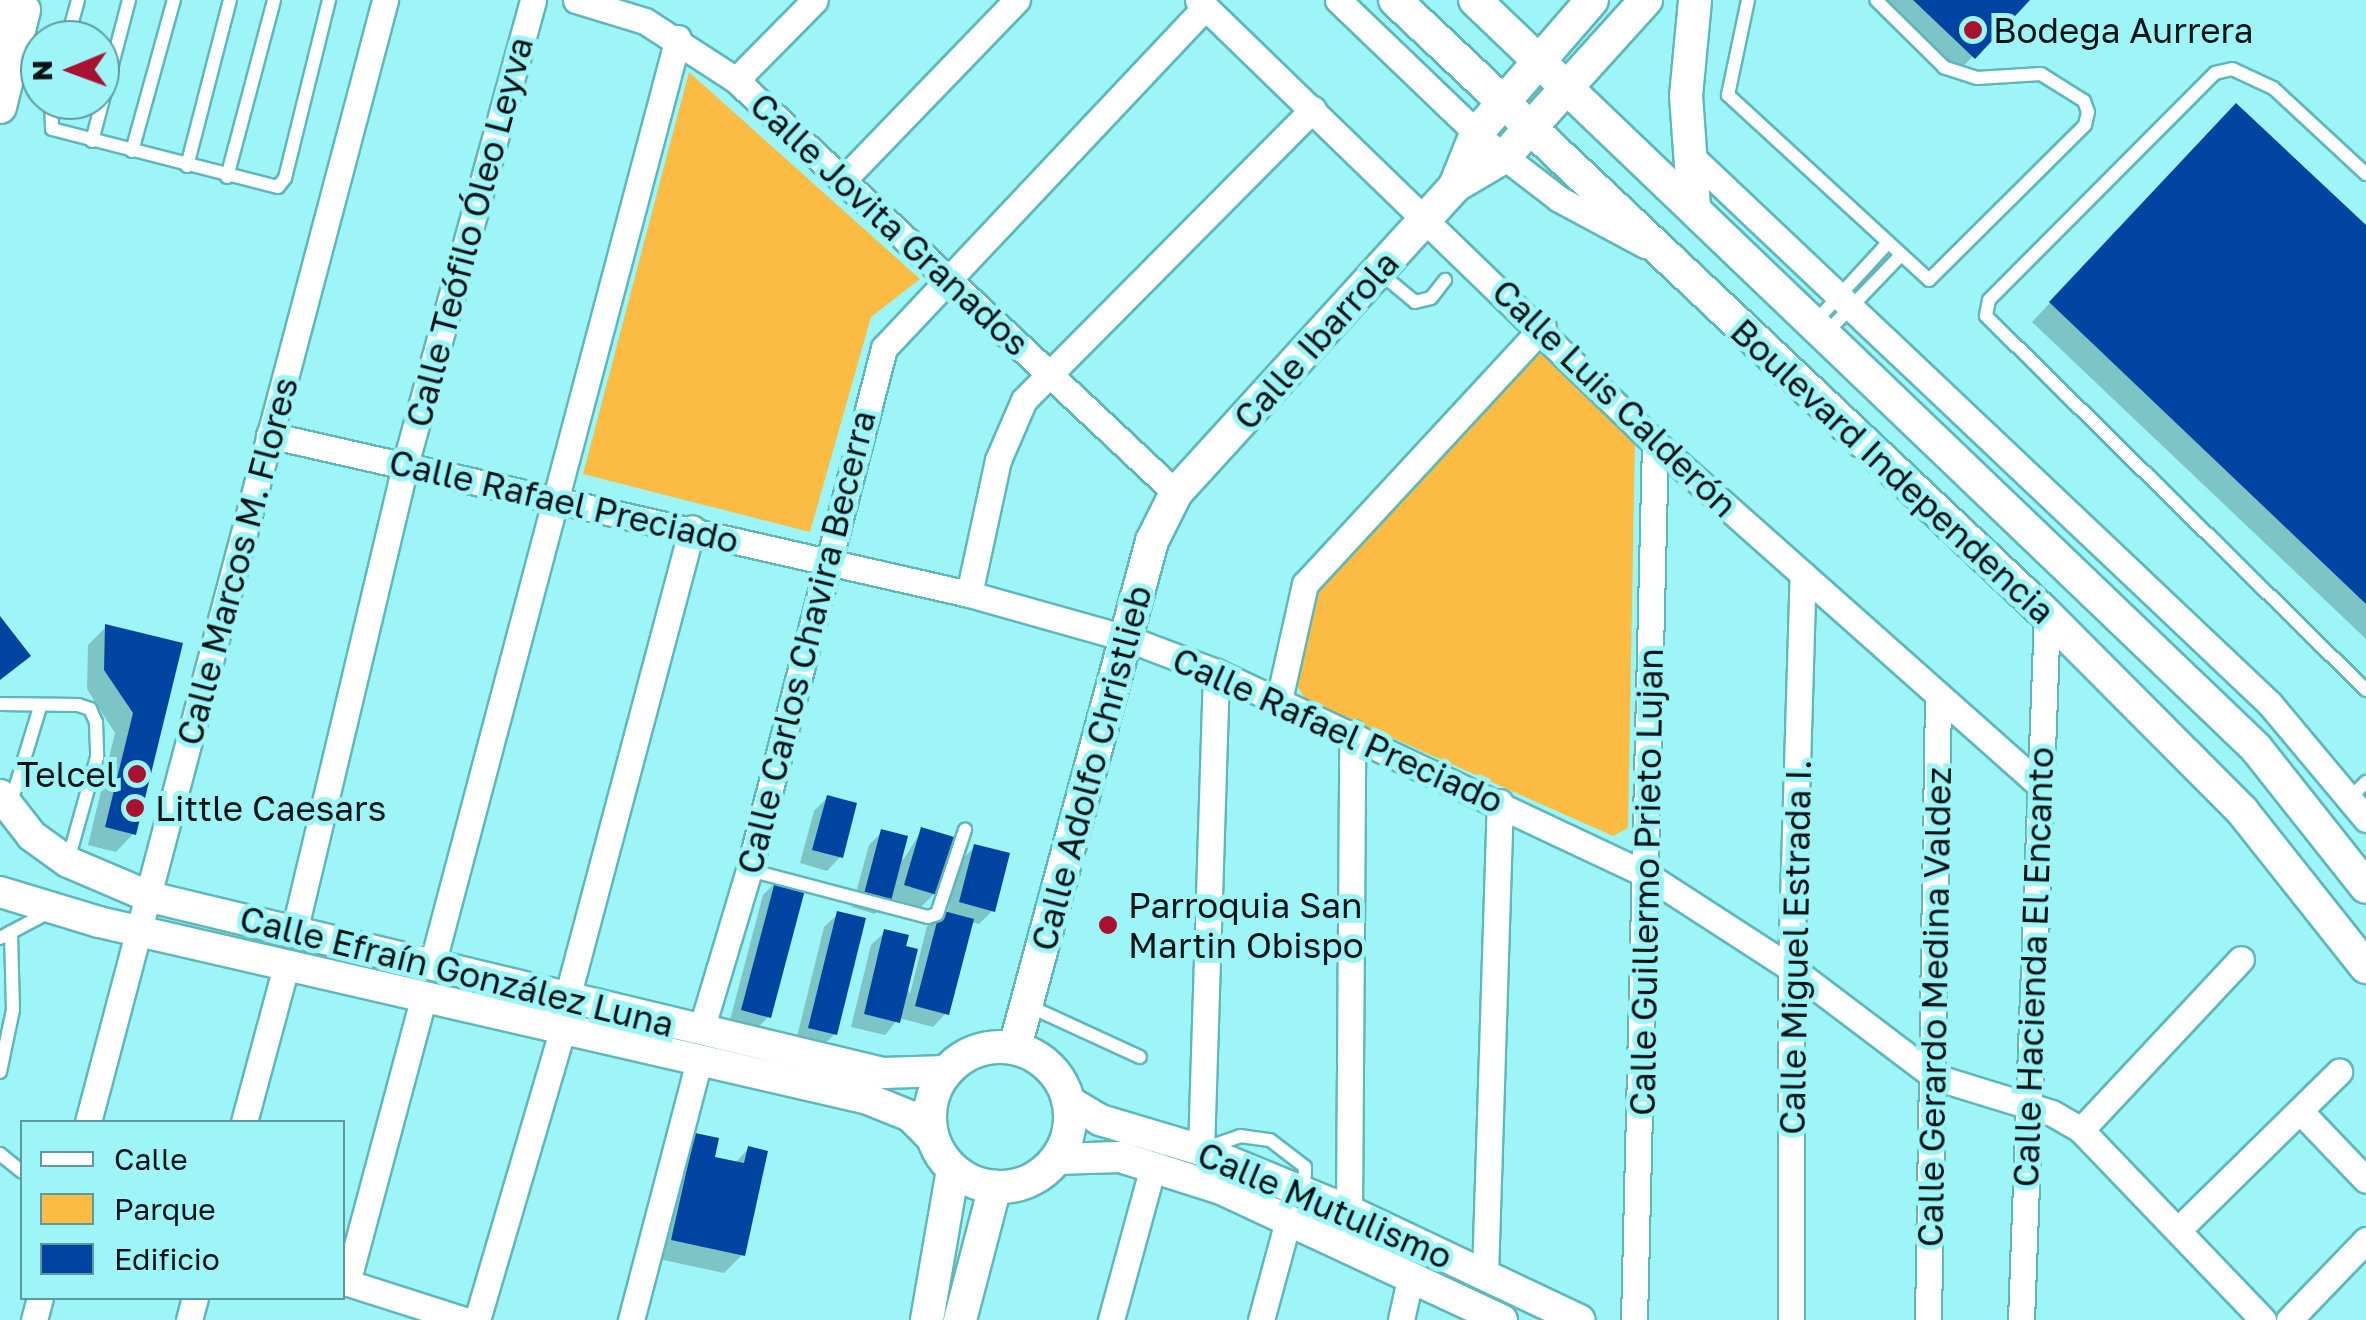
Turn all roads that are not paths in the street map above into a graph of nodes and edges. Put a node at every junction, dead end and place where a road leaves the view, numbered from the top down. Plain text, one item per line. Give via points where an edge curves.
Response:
1 (12, 0) edge
2 (26, 0) edge
3 (129, 0) edge
4 (174, 0) edge
5 (230, 0) edge
6 (274, 0) edge
7 (329, 0) edge
8 (384, 0) edge
9 (534, 0) edge
10 (576, 0) edge
11 (815, 0) edge
12 (1017, 0) edge
13 (1338, 0) edge
14 (1395, 0) edge
15 (1475, 0) edge
16 (1592, 0) edge
17 (1646, 0) edge
18 (1696, 0) edge
19 (1748, 0) edge
20 (1876, 0) edge
21 (1202, 3) edge
22 (0, 36) edge
23 (678, 38) junction
24 (1537, 58) junction
25 (736, 80) junction
26 (1565, 85) junction
27 (1500, 101) junction
28 (0, 108) edge
29 (1313, 109) junction
30 (52, 120) edge
31 (1529, 128) junction
32 (1476, 134) junction
33 (92, 140) junction
34 (132, 152) junction
35 (1690, 156) junction
36 (1504, 157) junction
37 (187, 166) junction
38 (2366, 174) edge
39 (227, 177) junction
40 (844, 179) junction
41 (1456, 186) junction
42 (1694, 207) junction
43 (1427, 218) junction
44 (1888, 243) junction
45 (1660, 252) junction
46 (1901, 255) junction
47 (1378, 271) junction
48 (950, 278) junction
49 (1445, 280) dead end
50 (1845, 302) junction
51 (1543, 327) junction
52 (1819, 329) junction
53 (1049, 372) junction
54 (269, 436) junction
55 (1656, 443) junction
56 (405, 465) junction
57 (1176, 493) junction
58 (554, 496) junction
59 (692, 528) junction
60 (829, 560) junction
61 (1803, 574) junction
62 (969, 594) junction
63 (2046, 615) junction
64 (1126, 638) junction
65 (1216, 672) junction
66 (2366, 690) edge
67 (1938, 695) junction
68 (1280, 700) junction
69 (0, 704) edge
70 (40, 707) junction
71 (1352, 734) junction
72 (2040, 785) junction
73 (2358, 790) edge
74 (1500, 802) junction
75 (3, 806) edge
76 (2366, 819) edge
77 (965, 830) dead end
78 (68, 862) junction
79 (749, 870) junction
80 (1647, 874) junction
81 (2366, 886) edge
82 (0, 892) edge
83 (150, 897) junction
84 (52, 910) junction
85 (141, 928) junction
86 (294, 932) junction
87 (6, 935) edge
88 (2241, 959) dead end
89 (286, 963) junction
90 (2366, 967) edge
91 (1791, 968) junction
92 (428, 980) junction
93 (1026, 1004) junction
94 (566, 1013) junction
95 (700, 1045) junction
96 (1015, 1047) junction
97 (1140, 1057) dead end
98 (946, 1070) junction
99 (0, 1072) edge
100 (2339, 1072) dead end
101 (1935, 1076) junction
102 (1068, 1100) junction
103 (2027, 1105) junction
104 (2300, 1111) junction
105 (89, 1120) edge
106 (245, 1120) edge
107 (2081, 1130) junction
108 (933, 1139) junction
109 (1202, 1150) junction
110 (0, 1154) edge
111 (1056, 1158) junction
112 (1153, 1166) junction
113 (20, 1170) edge
114 (953, 1170) junction
115 (2366, 1180) edge
116 (995, 1187) junction
117 (1349, 1210) junction
118 (1287, 1224) junction
119 (2178, 1230) junction
120 (2366, 1240) edge
121 (1485, 1275) junction
122 (1410, 1279) junction
123 (345, 1282) edge
124 (464, 1320) edge
125 (477, 1320) edge
126 (631, 1320) edge
127 (927, 1320) edge
128 (960, 1320) edge
129 (1111, 1320) edge
130 (1261, 1320) edge
131 (1401, 1320) edge
132 (1502, 1320) edge
133 (1580, 1320) edge
134 (1634, 1320) edge
135 (1791, 1320) edge
136 (1928, 1320) edge
137 (2021, 1320) edge
138 (2263, 1320) edge
139 (2289, 1320) edge

1 - 22 highway
2 - 28 main road
3 - 33 lane
4 - 34 lane
5 - 37 lane
6 - 39 lane
7 - 39 lane via 285,178 278,188
8 - 54 street, Calle Marcos M. Flores
9 - 56 street, Calle Teófilo Óleo Leyva
10 - 23 street, Calle Jovita Granados
11 - 25 street
12 - 40 street
13 - 32 street
14 - 27 main road, Boulevard Independencia
15 - 24 main road, Boulevard Independencia
16 - 24 main road, Calle Ibarrola
17 - 26 main road, Calle Ibarrola
18 - 35 main road via 1686,96
19 - 44 lane via 1728,96
20 - 46 lane via 1944,67 1978,78 2041,74 2084,101 2088,112 2085,125 1936,278 1922,278
21 - 29 street, Calle Luis Calderón
21 - 48 street, Calle Carlos Chavira Becerra
23 - 25 street, Calle Jovita Granados
23 - 58 street
24 - 26 main road, Boulevard Independencia
24 - 27 main road, Calle Ibarrola
25 - 40 street, Calle Jovita Granados
26 - 31 main road, Calle Ibarrola
26 - 42 main road, Boulevard Independencia
27 - 31 main road, Boulevard Independencia
27 - 32 main road, Calle Ibarrola
29 - 43 street, Calle Luis Calderón
29 - 53 street
30 - 33 lane via 52,129
31 - 36 main road, Calle Ibarrola
31 - 45 main road, Boulevard Independencia
32 - 36 street
32 - 41 main road, Calle Ibarrola
33 - 34 lane
34 - 37 lane
35 - 42 main road
35 - 50 street
36 - 41 main road, Calle Ibarrola
36 - 45 street via 1559,199
37 - 39 lane
38 - 66 lane via 2273,88 2232,70 2215,74 2002,286 1986,316
40 - 48 street, Calle Jovita Granados
41 - 43 main road, Calle Ibarrola
42 - 52 main road, Boulevard Independencia
43 - 47 main road, Calle Ibarrola
43 - 51 street, Calle Luis Calderón
44 - 46 lane
44 - 50 lane
45 - 63 main road, Boulevard Independencia
46 - 50 lane
47 - 49 lane via 1415,302 1431,298
47 - 57 main road, Calle Ibarrola
48 - 53 street, Calle Jovita Granados
48 - 60 street, Calle Carlos Chavira Becerra via 884,348
50 - 52 lane
50 - 73 street
51 - 55 street, Calle Luis Calderón
51 - 68 street via 1305,584
52 - 81 main road, Boulevard Independencia via 2256,748
53 - 57 street, Calle Jovita Granados
53 - 62 street via 1010,422
54 - 56 street, Calle Rafael Preciado
54 - 83 street, Calle Marcos M. Flores
55 - 61 street, Calle Luis Calderón
55 - 80 street, Calle Guillermo Prieto Lujan
56 - 58 street, Calle Rafael Preciado
56 - 86 street, Calle Teófilo Óleo Leyva
57 - 64 main road, Calle Adolfo Christlieb via 1152,542
58 - 59 street, Calle Rafael Preciado
58 - 92 street
59 - 60 street, Calle Rafael Preciado
59 - 94 street
60 - 62 street, Calle Rafael Preciado
60 - 79 street, Calle Carlos Chavira Becerra
61 - 67 street, Calle Luis Calderón
61 - 91 street, Calle Miguel Estrada I.
62 - 64 street, Calle Rafael Preciado
63 - 72 street, Calle Hacienda El Encanto
63 - 90 main road, Boulevard Independencia via 2243,812
64 - 65 street, Calle Rafael Preciado
64 - 93 main road, Calle Adolfo Christlieb
65 - 68 street, Calle Rafael Preciado
65 - 109 street
67 - 72 street, Calle Luis Calderón
67 - 101 street, Calle Gerardo Medina Valdez
68 - 71 street, Calle Rafael Preciado
69 - 70 lane
70 - 75 lane
70 - 78 lane via 78,705 90,709 96,722 97,756
71 - 74 street, Calle Rafael Preciado
71 - 117 street
72 - 103 street, Calle Hacienda El Encanto
73 - 76 street
74 - 80 street, Calle Rafael Preciado
74 - 121 street
75 - 78 street, Calle Efraín González Luna
77 - 79 lane via 937,914 928,917
78 - 83 street, Calle Efraín González Luna
79 - 95 street, Calle Carlos Chavira Becerra
80 - 91 street, Calle Rafael Preciado
80 - 134 street, Calle Guillermo Prieto Lujan
82 - 84 street, Calle Efraín González Luna
83 - 85 street, Calle Marcos M. Flores
83 - 86 street, Calle Efraín González Luna
84 - 85 street, Calle Efraín González Luna
84 - 87 lane
85 - 89 street, Calle Efraín González Luna
85 - 105 street, Calle Marcos M. Flores
86 - 92 street, Calle Efraín González Luna
87 - 99 lane via 13,1010
88 - 107 street
89 - 92 street, Calle Efraín González Luna
89 - 106 street
91 - 101 street, Calle Rafael Preciado
91 - 135 street, Calle Miguel Estrada I.
92 - 94 street, Calle Efraín González Luna
92 - 123 street
93 - 96 main road, Calle Adolfo Christlieb
93 - 97 lane
94 - 95 street, Calle Efraín González Luna
94 - 125 street
95 - 98 street, Calle Efraín González Luna via 883,1073
95 - 108 street, Calle Efraín González Luna via 894,1108
95 - 126 street, Calle Carlos Chavira Becerra
96 - 98 main road via 977,1049
96 - 102 main road via 1052,1070
98 - 108 main road via 934,1091
100 - 104 street
101 - 103 street, Calle Rafael Preciado
101 - 136 street, Calle Gerardo Medina Valdez
102 - 109 street, Calle Mutulismo via 1100,1120
102 - 111 main road via 1070,1126
103 - 107 street, Calle Rafael Preciado
103 - 137 street, Calle Hacienda El Encanto
104 - 115 street
104 - 119 street
107 - 119 street, Calle Rafael Preciado
108 - 114 main road
109 - 117 street, Calle Mutulismo
110 - 113 lane
111 - 112 street, Calle Mutulismo via 1120,1157
111 - 116 main road via 1024,1183
112 - 118 street, Calle Mutulismo via 1221,1189
112 - 129 street
114 - 116 main road via 969,1182
114 - 127 main road
116 - 128 main road
117 - 121 street, Calle Mutulismo
118 - 122 street, Calle Mutulismo
118 - 130 street
119 - 138 street, Calle Rafael Preciado
120 - 139 street
121 - 133 street, Calle Mutulismo
122 - 131 street
122 - 132 street, Calle Mutulismo
123 - 124 street

